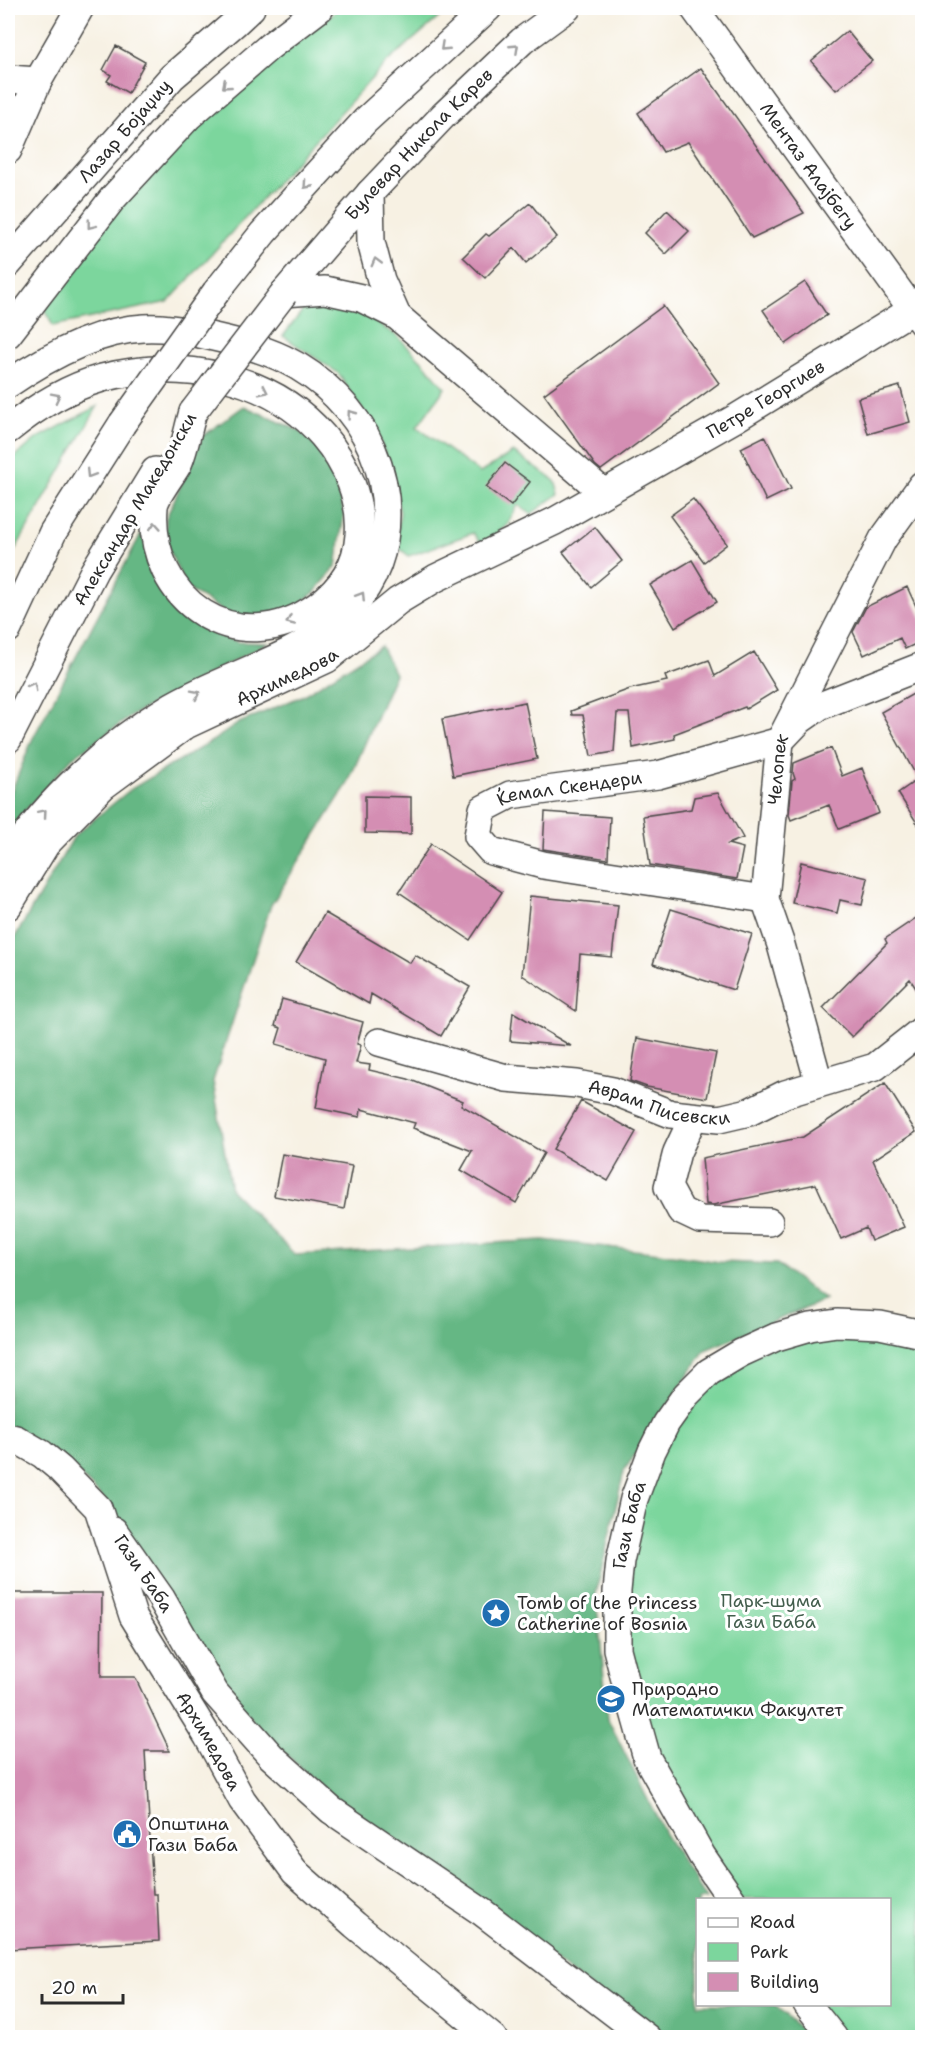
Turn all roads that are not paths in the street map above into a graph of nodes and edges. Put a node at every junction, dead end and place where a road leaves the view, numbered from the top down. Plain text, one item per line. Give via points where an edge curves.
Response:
1 (80, 8) edge
2 (320, 8) edge
3 (488, 8) edge
4 (567, 8) edge
5 (694, 8) edge
6 (237, 12) edge
7 (258, 57) junction
8 (8, 79) edge
9 (39, 81) junction
10 (8, 150) edge
11 (370, 193) junction
12 (9, 259) edge
13 (38, 293) junction
14 (284, 293) junction
15 (919, 311) edge
16 (397, 316) junction
17 (8, 334) edge
18 (8, 384) edge
19 (193, 412) junction
20 (8, 430) edge
21 (922, 485) edge
22 (603, 492) junction
23 (8, 629) edge
24 (922, 666) edge
25 (8, 739) edge
26 (780, 741) junction
27 (8, 860) edge
28 (765, 899) junction
29 (8, 906) edge
30 (922, 1030) edge
31 (379, 1042) dead end
32 (819, 1083) junction
33 (693, 1118) junction
34 (769, 1222) dead end
35 (922, 1334) edge
36 (8, 1437) edge
37 (98, 1508) junction
38 (731, 1898) edge
39 (809, 2006) edge
40 (493, 2037) edge
41 (647, 2037) edge
42 (834, 2037) edge

1 - 9 street
2 - 7 street
3 -> 23 street, bridge via 365,122 263,233 216,292 122,424 54,532
11 -> 4 street, Булевар Никола Карев via 522,41
5 - 15 street, Ментаз Алајбегу
6 - 7 street
6 - 12 street, Лазар Бојаџиу via 172,77
7 -> 13 street via 188,117 121,189
8 - 9 street
9 - 10 street
11 - 14 street, Булевар Никола Карев
16 -> 11 street via 381,280 371,242
12 - 13 street
13 - 17 street
14 - 16 street via 325,290 361,298
14 - 19 street, Александар Македонски, bridge
15 - 22 street, Петре Георгиев
16 - 22 street
27 -> 18 street via 55,800 119,742 172,706 310,641 338,622 356,604 372,578 387,523 386,495 369,441 337,397 313,376 284,359 198,333 144,328 108,334 70,348
20 -> 19 street via 71,389 102,378 152,370 195,371 246,383 275,397 300,414 334,449 346,470 358,513 356,557 346,578 329,598 308,613 283,625 259,629 233,626 194,607 178,592 165,571 154,505 179,462
25 -> 19 street, Александар Македонски via 94,571
21 - 26 street, Челопек via 883,539
22 - 29 street, Архимедова via 436,578 398,601 327,659 186,725 103,786 46,844
24 - 26 street via 820,706
26 - 28 street, Челопек
26 - 28 street, Ќемал Скендери via 658,775 510,795 483,809 478,836 491,851 543,865
28 - 32 street, Челопек
30 - 32 street, Аврам Писевски via 875,1067
31 - 33 street, Аврам Писевски via 506,1078 613,1091 671,1114
32 - 33 street, Аврам Писевски via 749,1112 719,1119
33 - 34 street via 677,1152 668,1187 681,1211 700,1220
35 - 38 street, Гази Баба via 880,1325 837,1323 776,1337 741,1353 709,1372 686,1395 657,1441 634,1499 620,1561 617,1648 647,1758 702,1856
36 - 37 street, Архимедова via 42,1454
37 - 40 street, Архимедова via 133,1616 242,1800 288,1863 355,1925
37 - 41 street, Гази Баба via 160,1598 215,1693 271,1756 332,1810 482,1912
39 - 42 street

